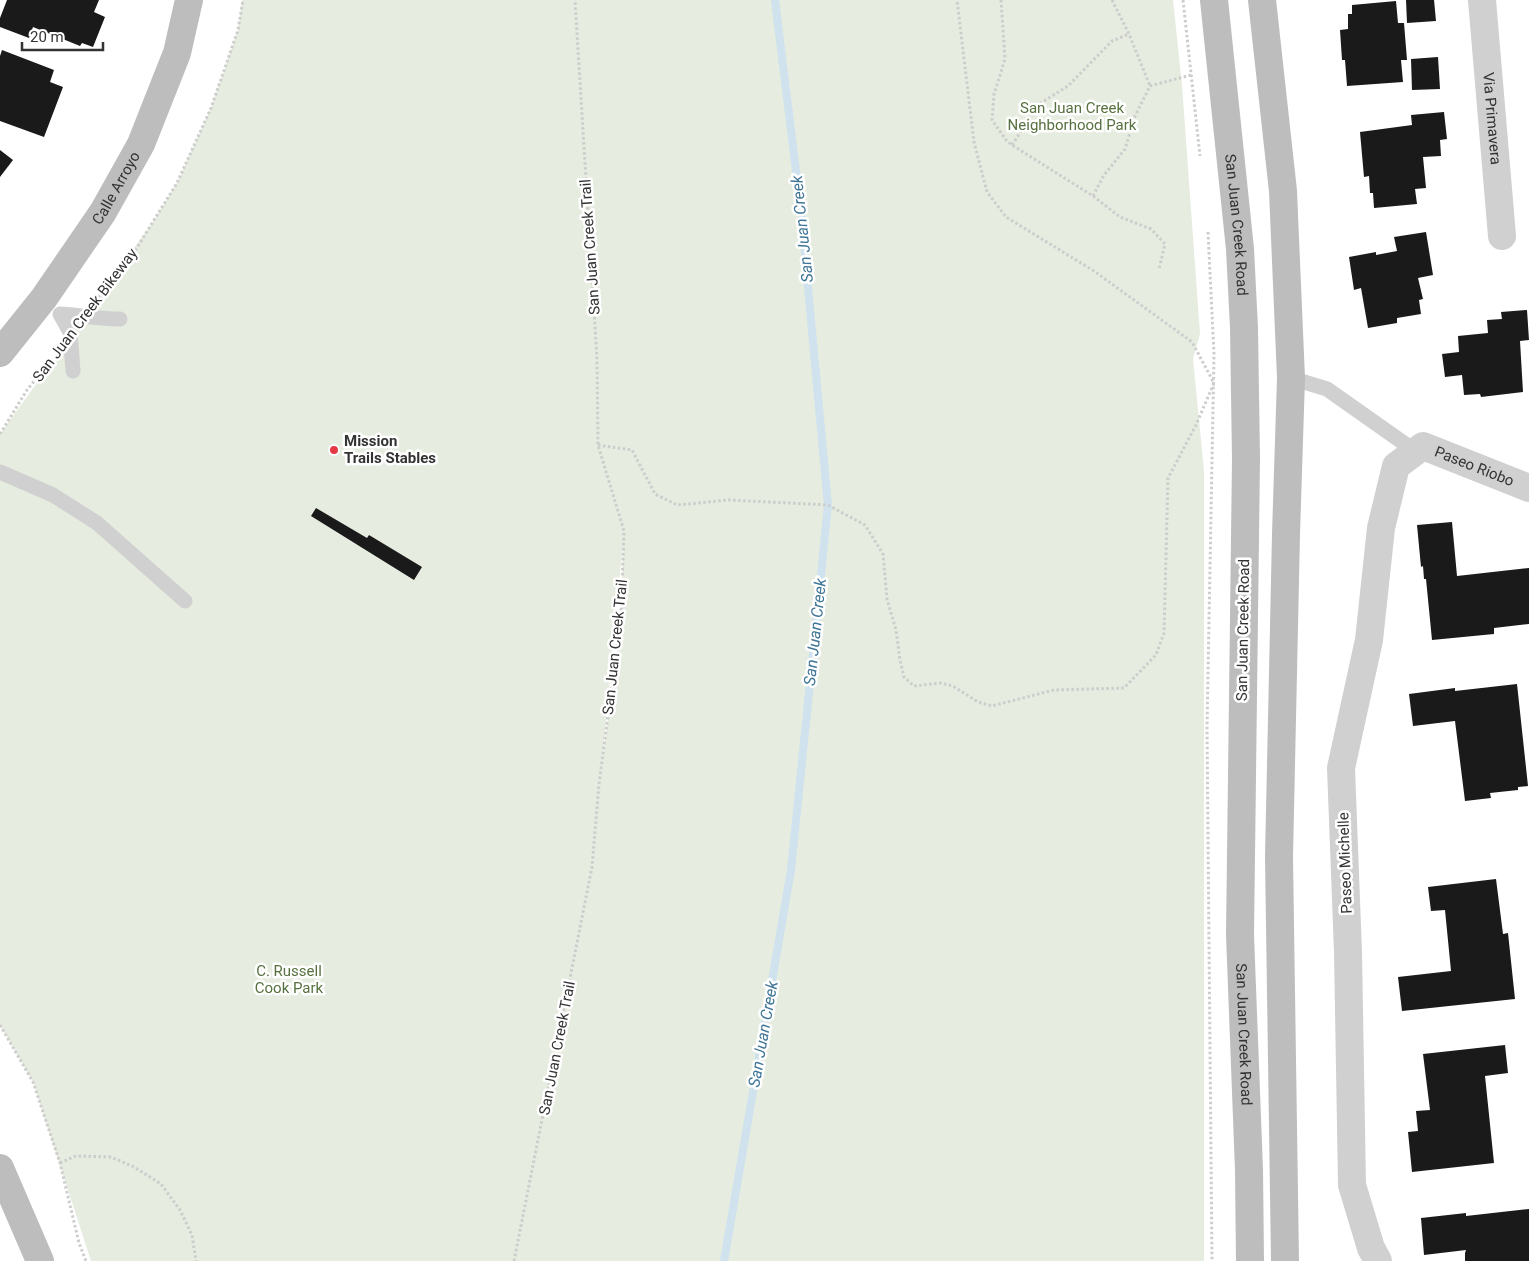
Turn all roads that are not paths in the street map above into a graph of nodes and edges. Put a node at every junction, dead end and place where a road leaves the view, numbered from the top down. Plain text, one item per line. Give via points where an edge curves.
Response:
1 (189, 0) edge
2 (1214, 0) edge
3 (1262, 0) edge
4 (1482, 0) edge
5 (1502, 236) dead end
6 (52, 306) junction
7 (120, 319) dead end
8 (0, 353) edge
9 (73, 371) dead end
10 (1291, 378) junction
11 (1406, 459) junction
12 (0, 472) edge
13 (1529, 488) edge
14 (185, 601) dead end
15 (0, 1168) edge
16 (40, 1261) edge
17 (1250, 1261) edge
18 (1285, 1261) edge
19 (1378, 1261) edge

1 - 6 street, Calle Arroyo via 177,54 141,144
2 - 17 street, San Juan Creek Road via 1240,249 1244,328 1246,458 1240,935
3 - 10 street via 1283,192
4 - 5 street, Via Primavera
6 - 7 lane via 94,318
6 - 8 street, Calle Arroyo
6 - 9 lane via 70,332
10 - 11 lane via 1327,389
10 - 18 street via 1278,858
11 - 13 street, Paseo Riobo via 1422,446
11 - 19 street, Paseo Michelle via 1381,528 1370,640 1341,768 1352,1185
12 - 14 lane via 53,496 98,523
15 - 16 street

